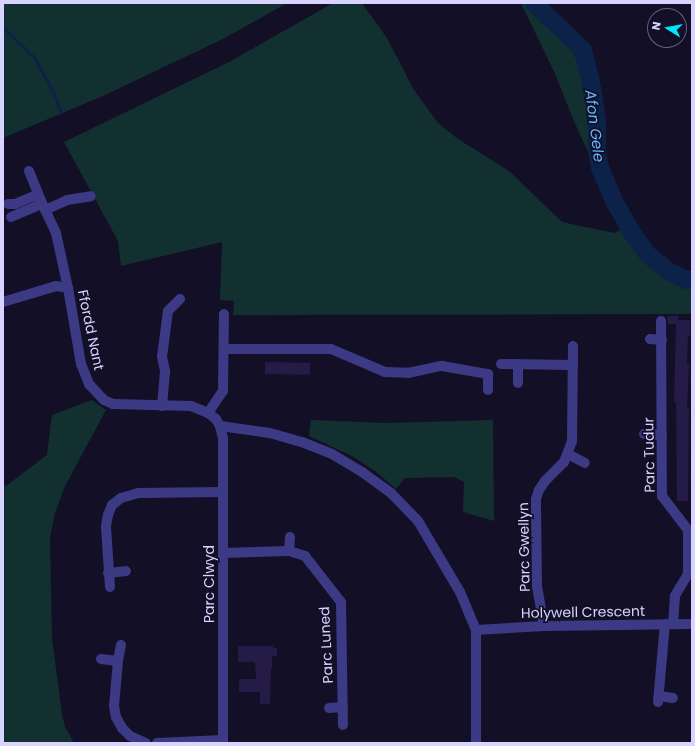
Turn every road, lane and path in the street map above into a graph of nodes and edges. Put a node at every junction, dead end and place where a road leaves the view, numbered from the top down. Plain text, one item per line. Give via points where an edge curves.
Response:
1 (29, 171) dead end
2 (38, 194) junction
3 (91, 196) dead end
4 (8, 204) dead end
5 (43, 207) junction
6 (10, 217) dead end
7 (68, 288) junction
8 (180, 299) dead end
9 (3, 302) edge
10 (224, 314) dead end
11 (662, 321) dead end
12 (650, 339) dead end
13 (662, 340) junction
14 (573, 346) dead end
15 (224, 349) junction
16 (501, 364) dead end
17 (518, 364) junction
18 (573, 365) junction
19 (518, 383) dead end
20 (488, 390) dead end
21 (162, 406) junction
22 (208, 413) junction
23 (220, 426) junction
24 (644, 434) dead end
25 (662, 434) junction
26 (568, 454) junction
27 (585, 463) dead end
28 (223, 492) junction
29 (290, 536) dead end
30 (289, 551) junction
31 (223, 554) junction
32 (126, 572) dead end
33 (108, 573) junction
34 (110, 587) dead end
35 (669, 624) junction
36 (692, 624) edge
37 (544, 626) junction
38 (476, 630) junction
39 (121, 645) dead end
40 (101, 659) dead end
41 (118, 661) junction
42 (673, 698) dead end
43 (342, 707) junction
44 (329, 708) dead end
45 (343, 725) dead end
46 (223, 741) edge
47 (146, 743) edge
48 (157, 743) edge
49 (476, 743) edge

1 - 2 street, Ffordd Nant
2 - 4 street via 15,204
2 - 5 street, Ffordd Nant
3 - 5 street
5 - 6 street
5 - 7 street, Ffordd Nant via 56,233
7 - 9 street via 56,286
7 - 21 street, Ffordd Nant via 81,364 90,384 104,400 113,404
8 - 21 street via 164,310 162,357 165,371
10 - 15 street
11 - 13 street, Parc Tudur
12 - 13 street
13 - 25 street, Parc Tudur
14 - 18 street, Parc Gwellyn
15 - 20 street via 331,349 385,372 408,373 442,366 488,374
15 - 22 street via 223,391
16 - 17 street
17 - 18 street
17 - 19 street
18 - 26 street, Parc Gwellyn via 572,441
21 - 22 street, Ffordd Nant via 191,406
22 - 23 street, Ffordd Nant
23 - 28 street, Parc Clwyd via 223,438
23 - 38 street via 270,433 302,442 332,454 391,493 418,521 440,556 460,592
24 - 25 street
25 - 35 street, Parc Tudur via 662,496 688,530 688,574 675,596
26 - 27 street
26 - 37 street, Parc Gwellyn via 556,472 545,481 536,499 537,587
28 - 31 street, Parc Clwyd
28 - 33 street via 138,493 121,498 112,506 108,515
29 - 30 street
30 - 31 street, Parc Luned
30 - 43 street, Parc Luned via 304,556 340,602
31 - 46 street, Parc Clwyd
32 - 33 street
33 - 34 street
35 - 36 street, Holywell Crescent
35 - 37 street, Holywell Crescent
35 - 42 street, Parc Tudur via 659,699
37 - 38 street, Holywell Crescent
38 - 49 street
39 - 41 street
40 - 41 street
41 - 47 street via 114,706 116,717 130,736
43 - 44 street
43 - 45 street, Parc Luned
46 - 48 street

